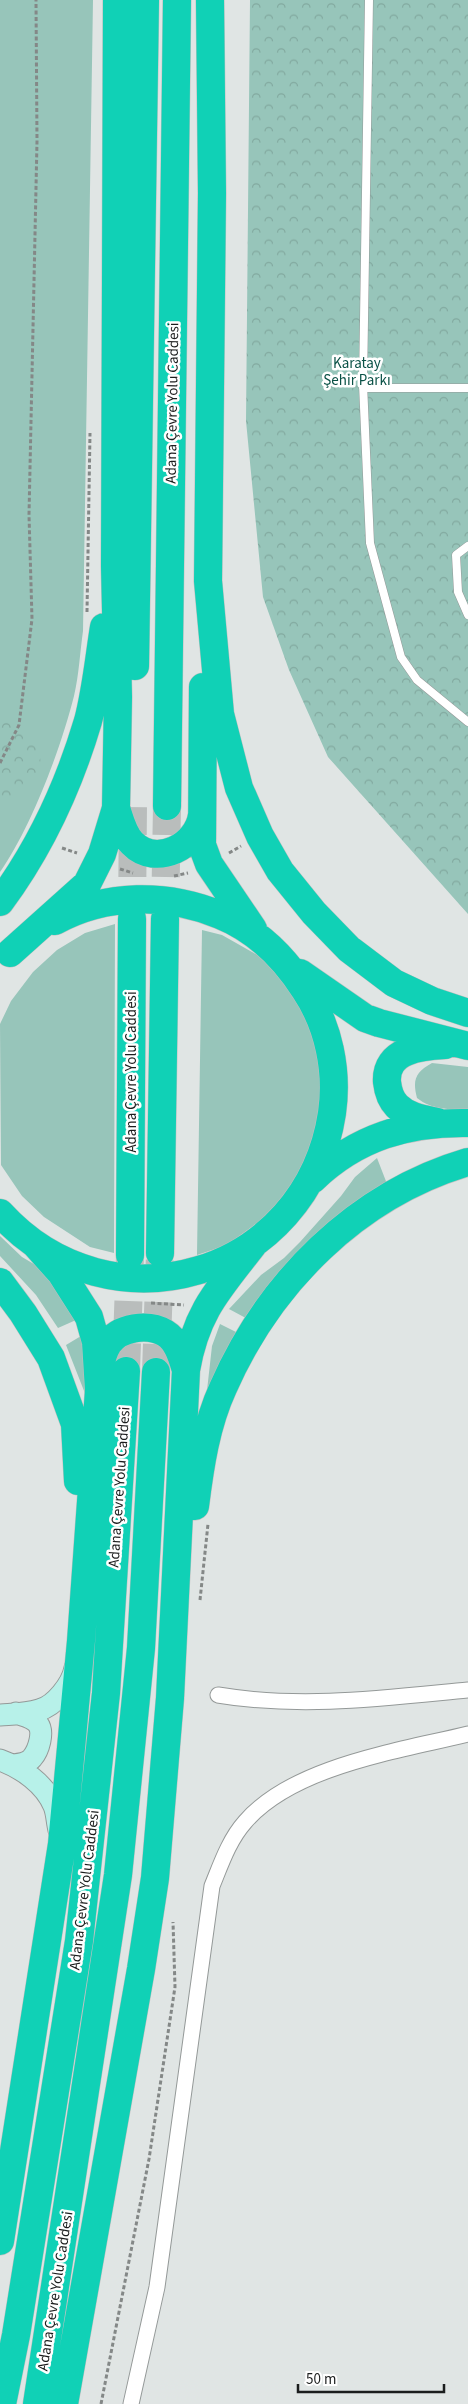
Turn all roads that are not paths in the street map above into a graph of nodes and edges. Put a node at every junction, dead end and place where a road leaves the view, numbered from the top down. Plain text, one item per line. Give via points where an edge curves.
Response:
1 (117, 0) edge
2 (145, 0) edge
3 (177, 0) edge
4 (210, 0) edge
5 (369, 0) edge
6 (363, 388) junction
7 (468, 388) edge
8 (468, 546) edge
9 (115, 566) junction
10 (208, 581) junction
11 (468, 615) edge
12 (468, 722) edge
13 (124, 806) junction
14 (167, 806) tunnel mouth
15 (202, 808) junction
16 (0, 902) edge
17 (132, 919) tunnel mouth
18 (165, 919) tunnel mouth
19 (260, 938) junction
20 (5, 959) edge
21 (290, 967) junction
22 (468, 1013) edge
23 (462, 1045) edge
24 (437, 1122) junction
25 (468, 1123) edge
26 (468, 1162) edge
27 (310, 1182) junction
28 (0, 1213) edge
29 (36, 1245) junction
30 (252, 1245) junction
31 (160, 1254) tunnel mouth
32 (130, 1255) tunnel mouth
33 (0, 1282) edge
34 (98, 1370) junction
35 (186, 1370) junction
36 (126, 1371) tunnel mouth
37 (156, 1372) tunnel mouth
38 (85, 1586) junction
39 (81, 1641) junction
40 (468, 1690) edge
41 (218, 1695) dead end
42 (170, 1698) junction
43 (8, 1714) edge
44 (468, 1734) edge
45 (7, 1763) edge
46 (62, 1844) junction
47 (0, 2241) edge
48 (2, 2404) edge
49 (36, 2404) edge
50 (64, 2404) edge
51 (131, 2404) edge

1 - 9 highway
2 - 13 highway
3 - 14 highway, Adana Çevre Yolu Caddesi
4 - 10 highway via 212,193
5 - 6 lane
6 - 7 lane
6 - 12 lane via 370,543 401,657 417,680
8 - 11 lane via 456,555 458,592
9 - 13 highway
9 - 16 highway via 88,720 58,804
10 - 15 highway
10 - 22 highway via 220,714 239,788 280,871 349,949 394,983
13 - 15 highway via 125,835 142,851 156,854 174,852 194,836 201,825
13 - 20 highway via 87,884
15 - 19 highway via 202,845 209,864
17 - 32 highway, Adana Çevre Yolu Caddesi
18 - 31 highway, Adana Çevre Yolu Caddesi
19 - 20 highway via 224,916 198,907 164,900 122,900 95,905 62,917 26,939
19 - 21 highway
21 - 23 highway via 365,1018
21 - 27 highway via 315,1005 330,1048 332,1067 334,1094 328,1139
23 - 24 highway via 416,1048 400,1055 390,1066 388,1092 397,1106 412,1116
24 - 25 highway
24 - 27 highway via 375,1137 330,1163
26 - 42 highway via 419,1180 361,1214 299,1269 249,1336 222,1389 204,1450
27 - 30 highway via 285,1217
28 - 29 highway
29 - 30 highway via 60,1260 87,1270 115,1277 144,1279 173,1277 201,1270
29 - 34 highway via 61,1273 89,1317 96,1342
30 - 35 highway via 204,1311
33 - 38 highway via 51,1358 74,1424
34 - 35 highway via 108,1343 118,1334 131,1329 150,1329 165,1333 175,1343
34 - 38 highway
35 - 42 highway
36 - 48 highway, Adana Çevre Yolu Caddesi via 106,1693 80,1941
37 - 49 highway, Adana Çevre Yolu Caddesi via 141,1648 118,1875
38 - 39 highway
39 - 43 street via 73,1681 60,1695 41,1710
39 - 46 highway
40 - 41 street via 291,1702
42 - 50 highway via 151,1905
43 - 45 street via 30,1718 38,1725 40,1734 33,1758 24,1764
44 - 51 street via 345,1764 282,1791 245,1822 224,1856 212,1886 158,2277
45 - 46 street via 36,1781 54,1806
46 - 47 highway

